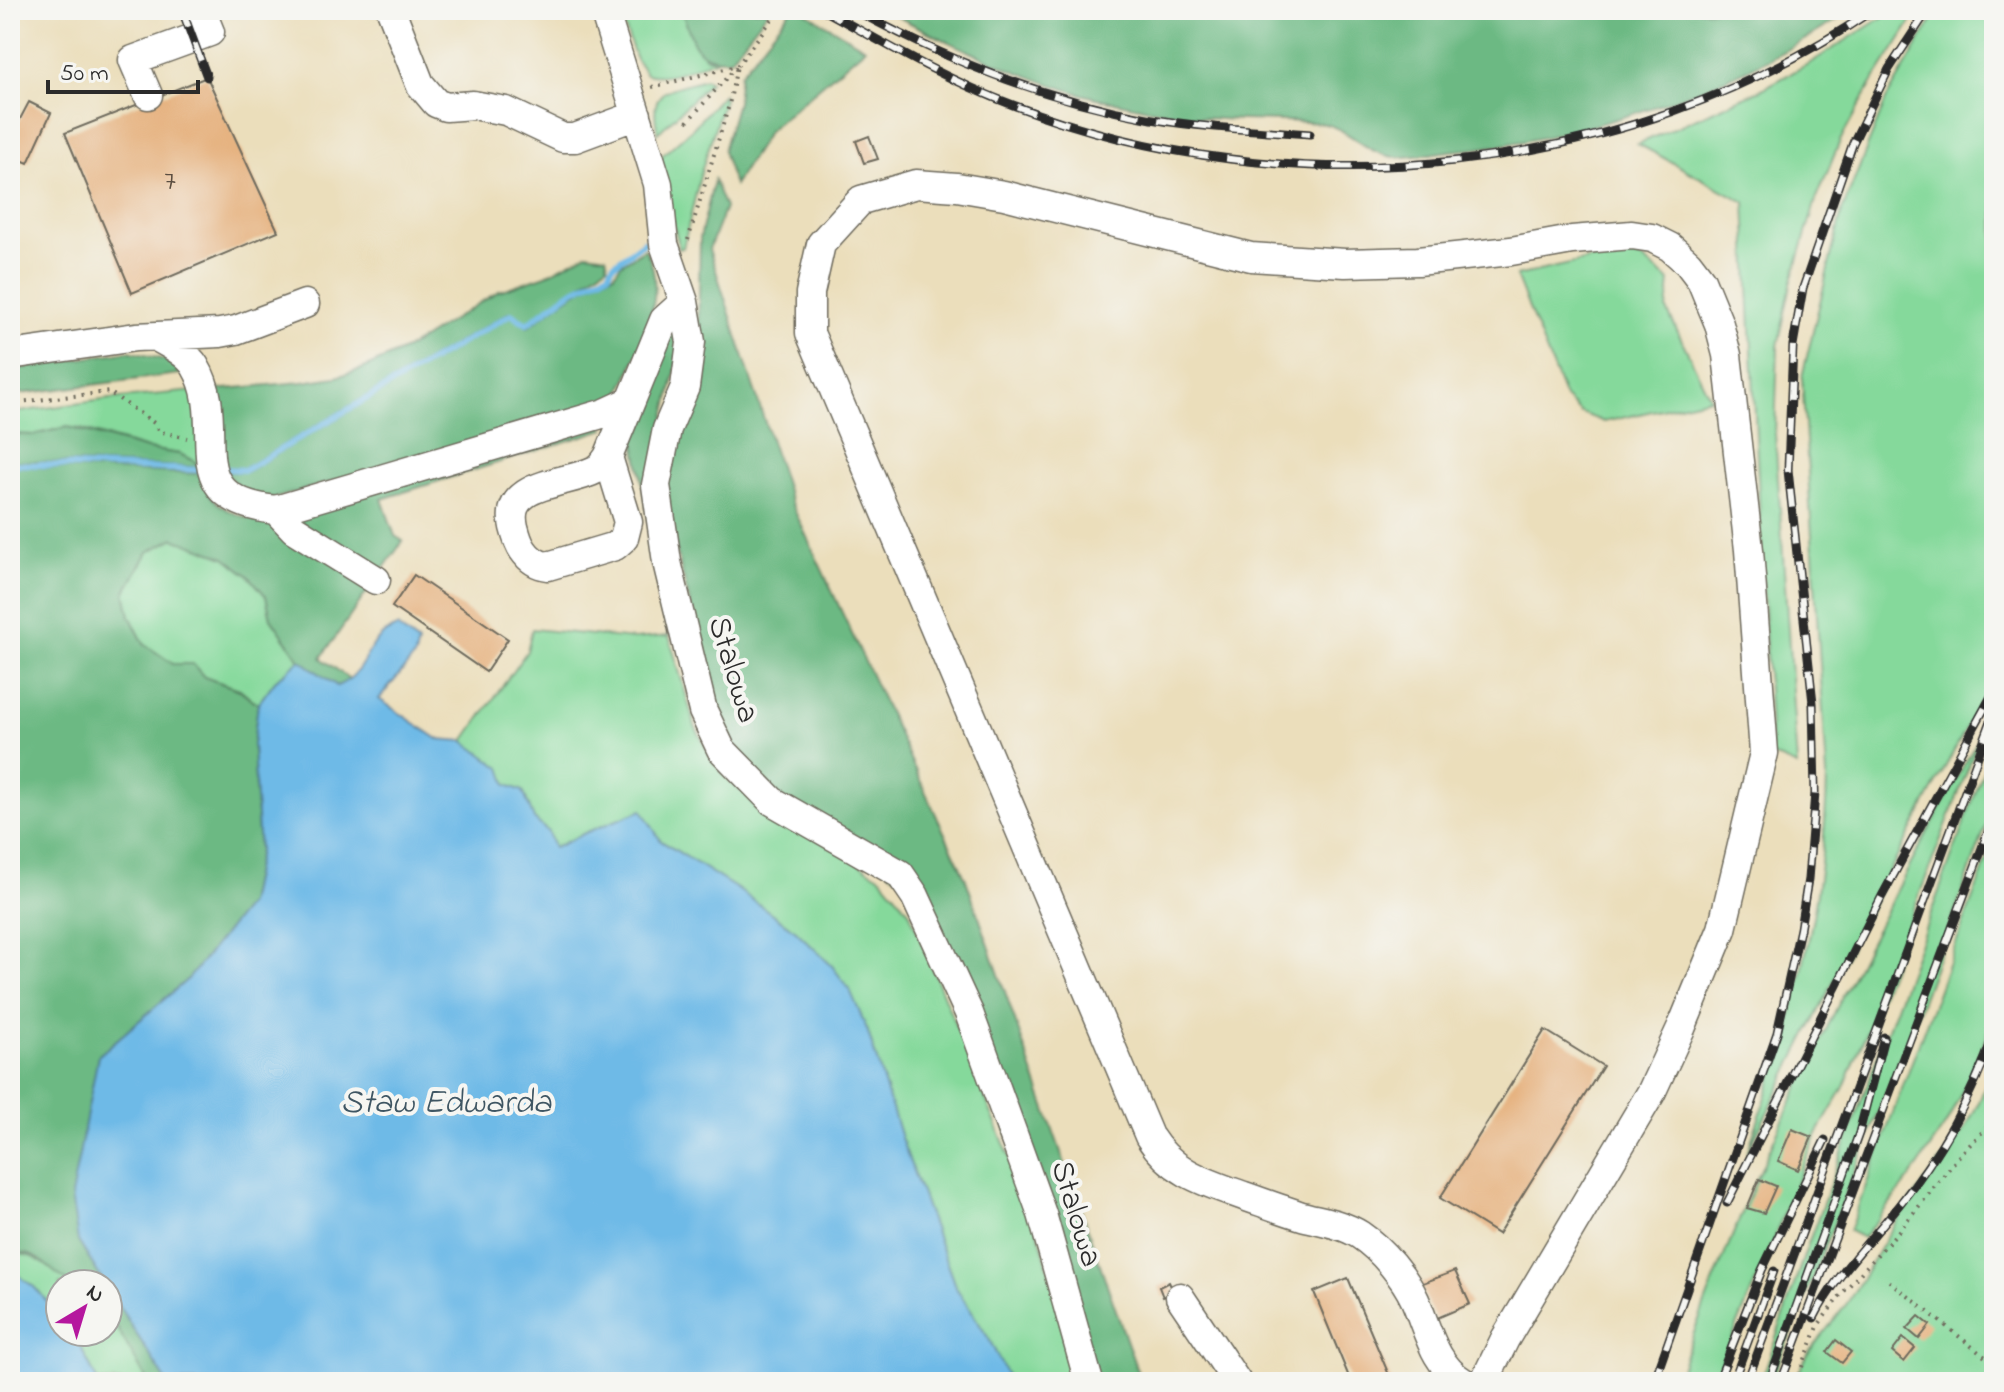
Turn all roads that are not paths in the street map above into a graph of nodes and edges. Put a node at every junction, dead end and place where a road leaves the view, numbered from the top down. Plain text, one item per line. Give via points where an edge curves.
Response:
1 (201, 10) edge
2 (391, 10) edge
3 (604, 10) edge
4 (148, 95) dead end
5 (634, 106) junction
6 (680, 290) junction
7 (305, 304) dead end
8 (156, 337) junction
9 (10, 355) edge
10 (631, 401) junction
11 (608, 457) junction
12 (276, 510) junction
13 (376, 580) dead end
14 (1180, 1297) dead end
15 (1089, 1382) edge
16 (1237, 1382) edge
17 (1463, 1382) edge
18 (1484, 1382) edge

1 - 4 street via 210,32 133,60
2 - 5 street via 420,84 446,107 506,111 563,138 594,132
3 - 5 street, Stalowa
5 - 6 street, Stalowa via 658,184 664,244
6 - 10 street
6 - 15 street, Stalowa via 691,342 685,387 667,429 656,485 667,562 703,711 721,749 772,801 900,874 915,896 969,1013 1042,1214
7 - 8 street via 236,330
8 - 9 street
8 - 12 street via 195,364 222,491 253,508
10 - 11 street
10 - 12 street
11 - 11 street via 628,522 624,538 615,546 541,565 519,544 513,507 530,491 595,471
12 - 13 street via 294,529
14 - 16 street
17 - 18 street via 1438,1358 1406,1283 1360,1235 1204,1183 1173,1166 1149,1136 810,333 810,293 821,244 861,200 916,184 957,187 1251,257 1345,263 1418,261 1632,235 1670,247 1701,280 1727,355 1764,753 1722,929 1682,1026 1651,1093

